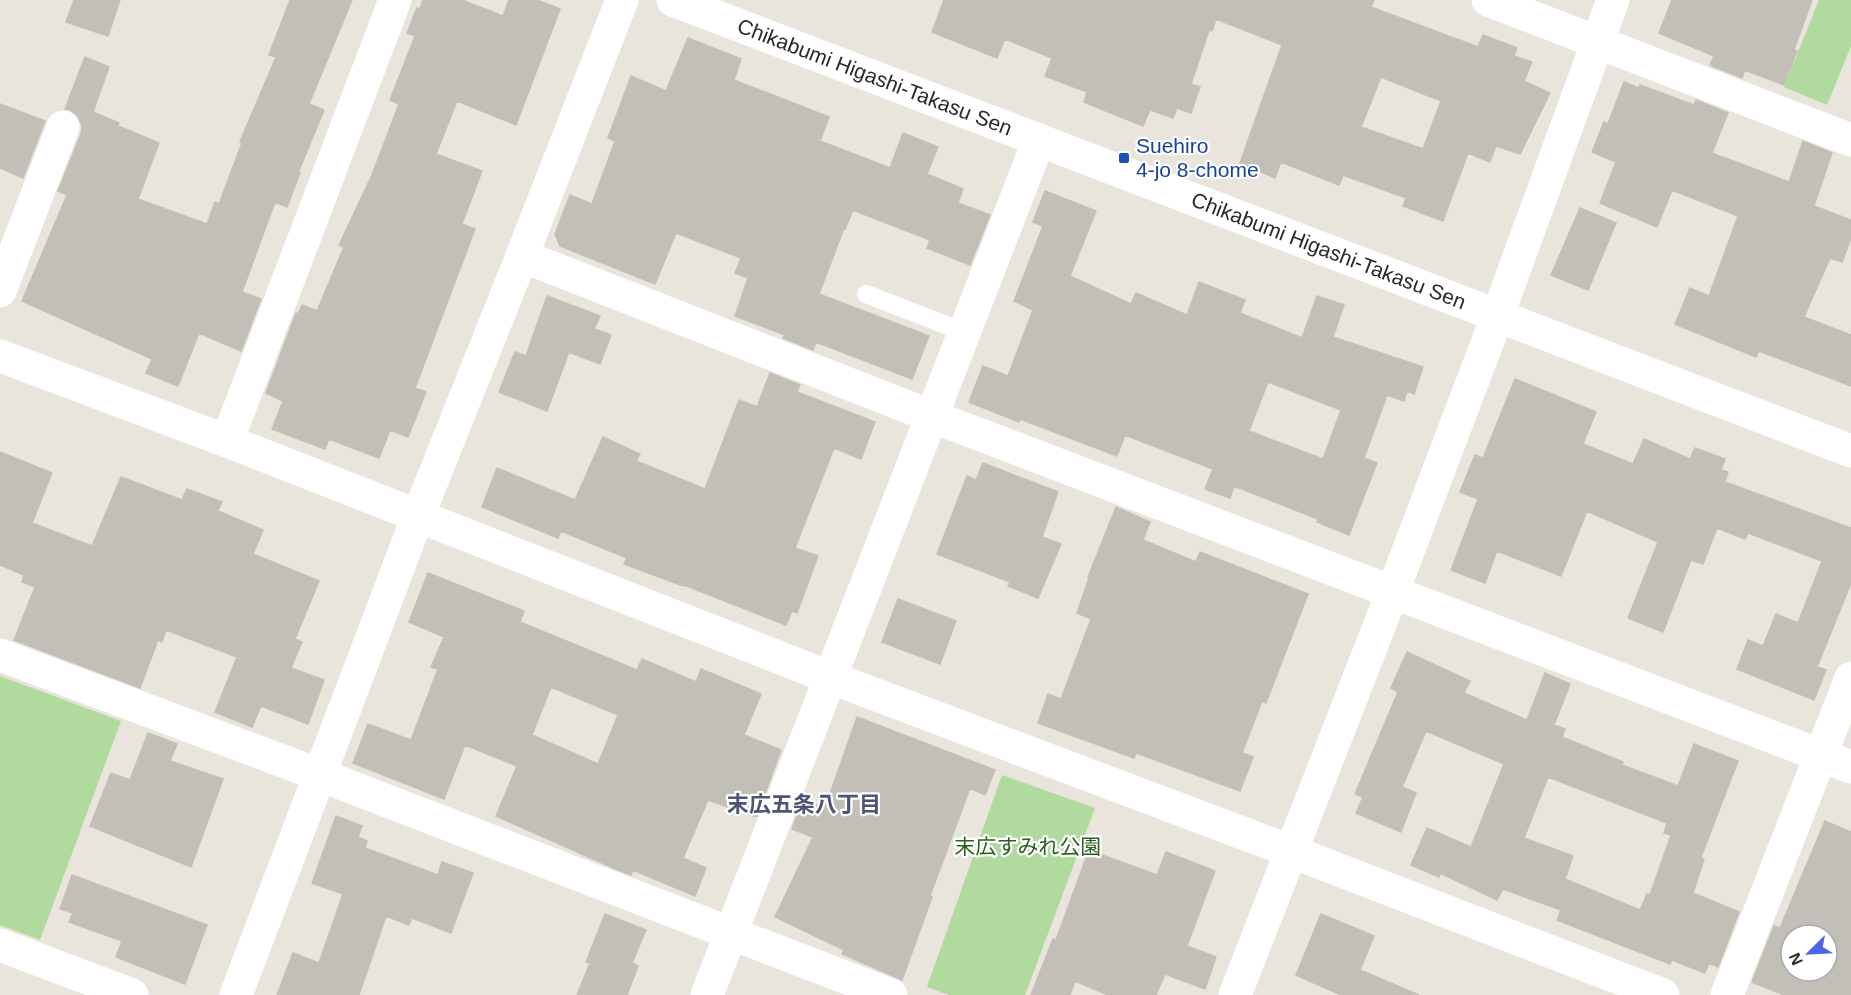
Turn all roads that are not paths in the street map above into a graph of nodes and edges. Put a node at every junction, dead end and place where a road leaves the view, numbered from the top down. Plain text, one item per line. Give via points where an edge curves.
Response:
1 (395, 0) edge
2 (622, 0) edge
3 (673, 0) edge
4 (1488, 0) edge
5 (1613, 0) edge
6 (1598, 41) junction
7 (63, 127) dead end
8 (1039, 140) junction
9 (1851, 140) edge
10 (522, 256) junction
11 (0, 291) edge
12 (866, 294) dead end
13 (1497, 317) junction
14 (964, 332) junction
15 (0, 356) edge
16 (931, 416) junction
17 (227, 441) junction
18 (1851, 451) edge
19 (418, 516) junction
20 (1393, 591) junction
21 (0, 655) edge
22 (830, 677) junction
23 (1851, 678) edge
24 (1821, 756) junction
25 (1851, 767) edge
26 (320, 775) junction
27 (1290, 851) junction
28 (730, 932) junction
29 (0, 945) edge
30 (132, 995) edge
31 (236, 995) edge
32 (706, 995) edge
33 (891, 995) edge
34 (1235, 995) edge
35 (1663, 995) edge
36 (1727, 995) edge

1 - 17 street
2 - 10 street
3 - 8 street, Chikabumi Higashi-Takasu Sen
4 - 6 street
5 - 6 street
6 - 9 street
6 - 13 street
7 - 11 street
8 - 13 street, Chikabumi Higashi-Takasu Sen
8 - 14 street
10 - 16 street
10 - 19 street
12 - 14 lane
13 - 18 street, Chikabumi Higashi-Takasu Sen
13 - 20 street
14 - 16 street
15 - 17 street
16 - 20 street
16 - 22 street
17 - 19 street
19 - 22 street
19 - 26 street
20 - 24 street
20 - 27 street
21 - 26 street
22 - 27 street
22 - 28 street
23 - 24 street
24 - 25 street
24 - 36 street
26 - 28 street
26 - 31 street
27 - 34 street
27 - 35 street
28 - 32 street
28 - 33 street
29 - 30 street

